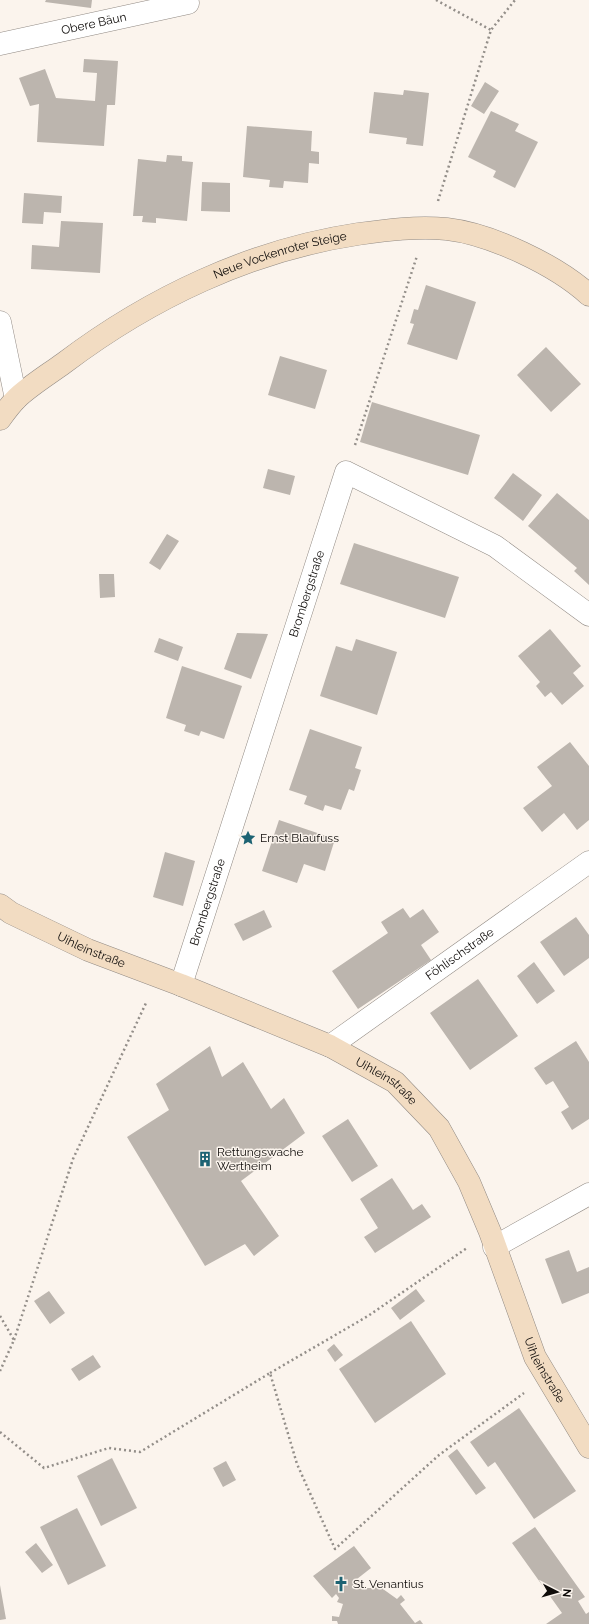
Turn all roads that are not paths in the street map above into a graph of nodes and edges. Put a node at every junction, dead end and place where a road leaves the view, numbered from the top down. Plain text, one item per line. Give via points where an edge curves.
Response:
1 (188, 3) dead end
2 (0, 44) edge
3 (589, 295) edge
4 (0, 322) edge
5 (16, 399) junction
6 (0, 419) edge
7 (589, 615) edge
8 (589, 862) edge
9 (0, 905) edge
10 (181, 985) junction
11 (330, 1046) junction
12 (589, 1194) edge
13 (492, 1240) junction
14 (589, 1447) edge

1 - 2 street, Obere Bäun
3 - 5 main road, Neue Vockenroter Steige via 553,268 521,253 471,234 448,229 386,230 306,243 269,253 227,270 149,307 91,342
4 - 5 street
5 - 6 main road, Neue Vockenroter Steige
7 - 10 street, Brombergstraße via 495,546 346,472
8 - 11 street, Föhlischstraße
9 - 10 main road, Uihleinstraße via 11,913 88,950
10 - 11 main road, Uihleinstraße
11 - 13 main road, Uihleinstraße via 395,1082 439,1128 469,1182
12 - 13 street
13 - 14 main road, Uihleinstraße via 534,1356

